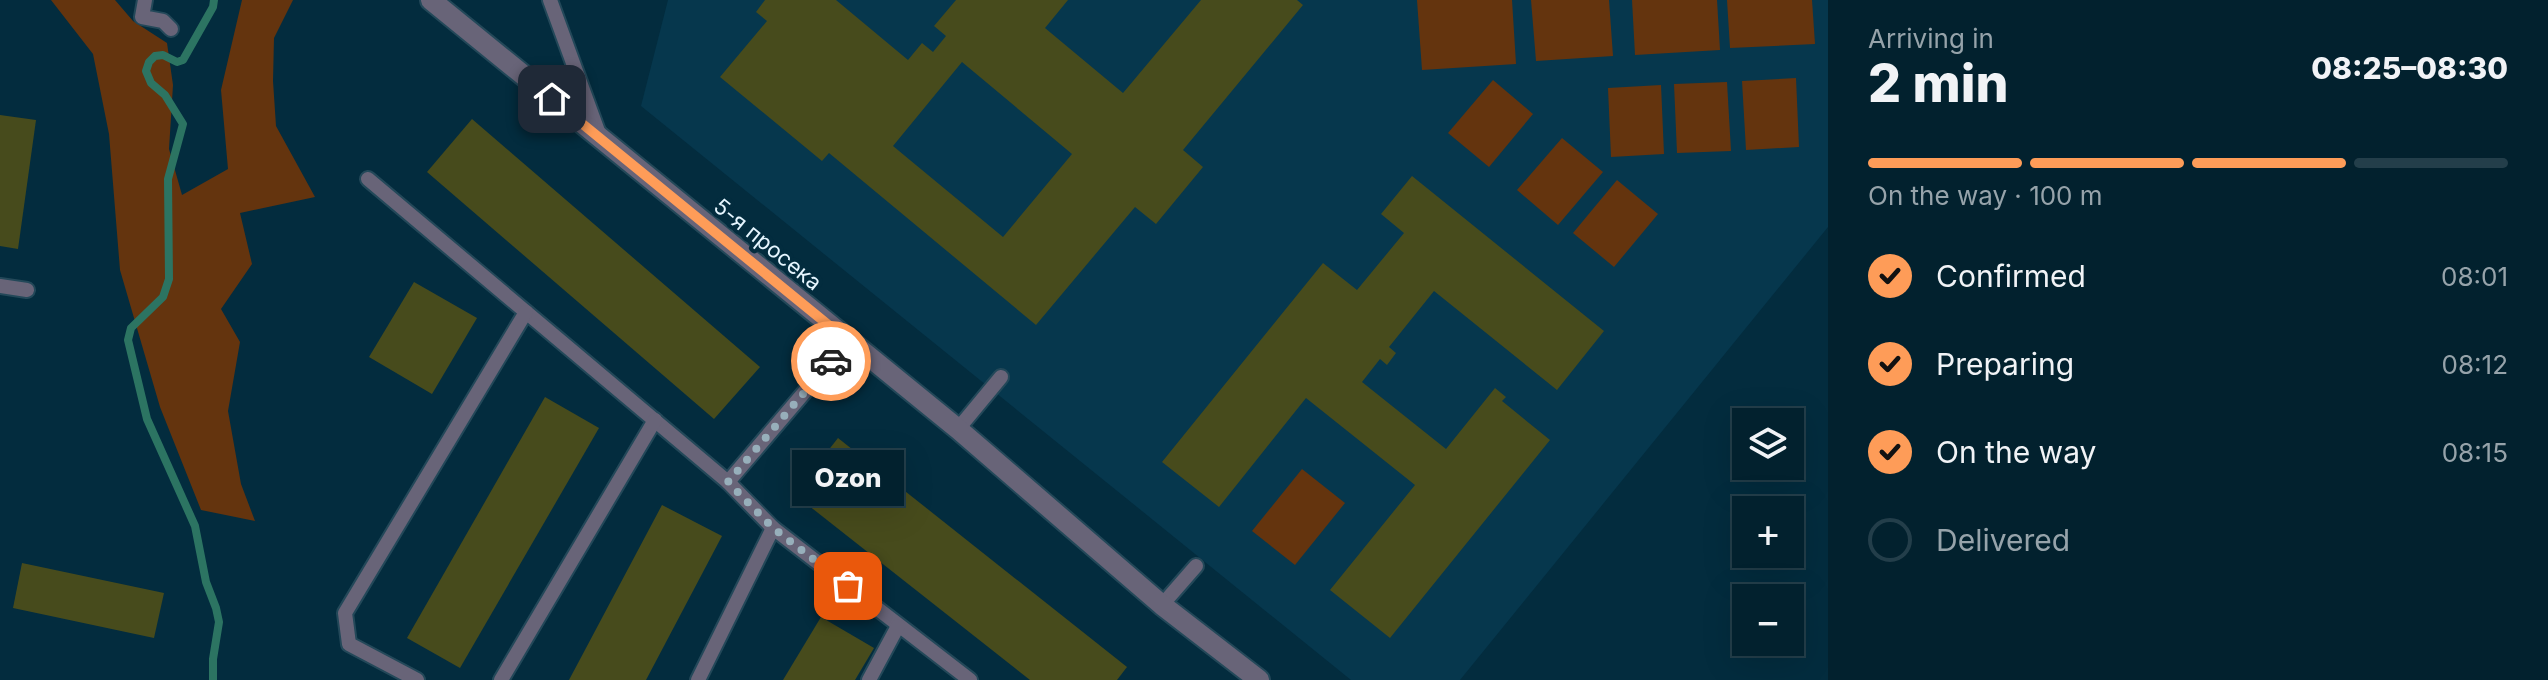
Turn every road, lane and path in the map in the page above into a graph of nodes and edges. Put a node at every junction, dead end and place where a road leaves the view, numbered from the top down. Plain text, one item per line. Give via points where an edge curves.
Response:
1 (145, 0) edge
2 (431, 0) edge
3 (550, 0) edge
4 (171, 29) dead end
5 (600, 138) junction
6 (368, 179) dead end
7 (0, 286) edge
8 (27, 290) dead end
9 (526, 312) junction
10 (848, 341) junction
11 (1001, 377) dead end
12 (655, 420) junction
13 (958, 429) junction
14 (728, 482) junction
15 (773, 528) junction
16 (1196, 566) dead end
17 (1162, 605) junction
18 (898, 626) junction
19 (417, 680) edge
20 (501, 680) edge
21 (698, 680) edge
22 (869, 680) edge
23 (970, 680) edge
24 (1259, 680) edge

1 - 4 lane via 142,17 163,21
2 - 5 street, 5-я просека
3 - 5 lane
5 - 10 street, 5-я просека
6 - 9 lane
7 - 8 lane
9 - 12 lane
9 - 19 lane via 345,613 349,644
10 - 13 street, 5-я просека
10 - 14 lane
11 - 13 lane
12 - 14 lane
12 - 20 lane
13 - 17 street, 5-я просека
14 - 15 lane
15 - 18 lane
15 - 21 lane
16 - 17 lane
17 - 24 street, 5-я просека
18 - 22 lane
18 - 23 lane

